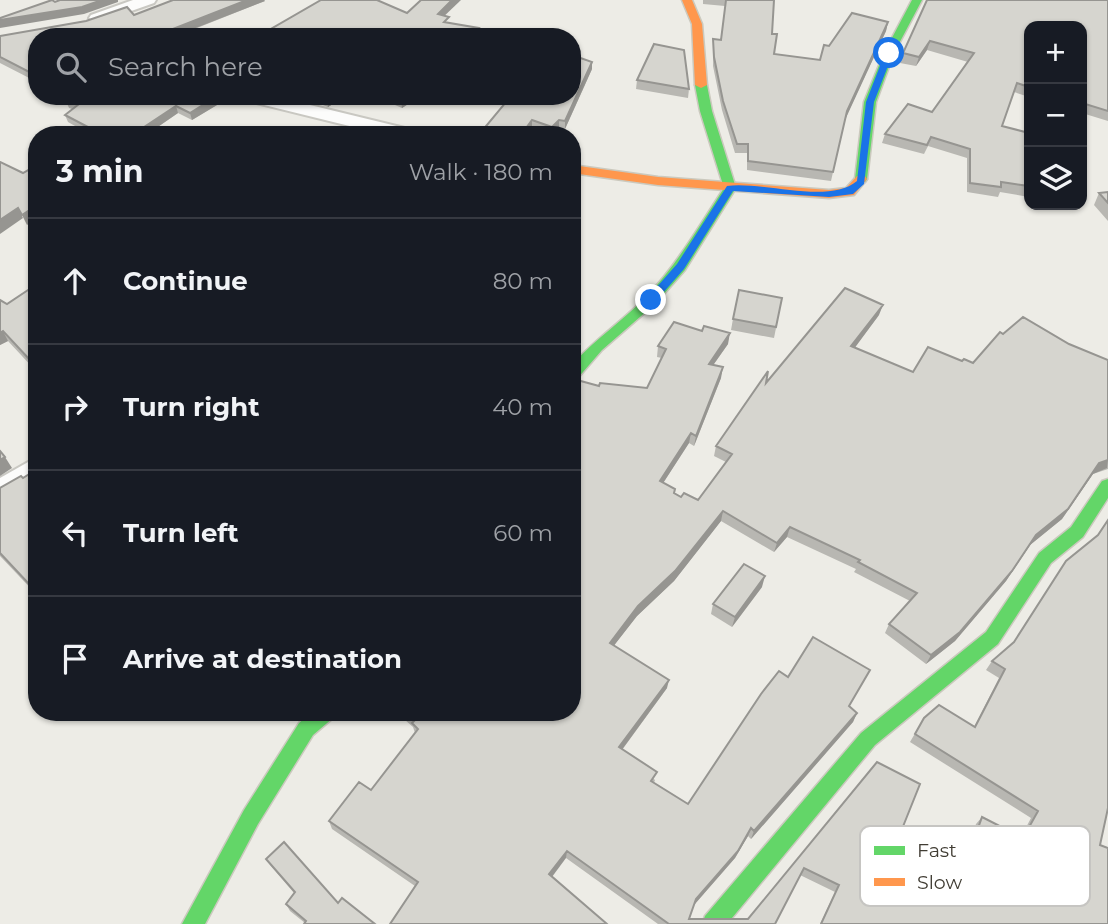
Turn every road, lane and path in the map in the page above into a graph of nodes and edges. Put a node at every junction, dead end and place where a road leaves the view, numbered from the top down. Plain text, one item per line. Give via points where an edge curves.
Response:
1 (148, 0) edge
2 (687, 0) edge
3 (917, 0) edge
4 (91, 28) edge
5 (275, 105) edge
6 (334, 126) edge
7 (581, 170) edge
8 (730, 188) junction
9 (581, 365) edge
10 (28, 473) edge
11 (1108, 485) edge
12 (0, 491) edge
13 (315, 721) edge
14 (193, 924) edge
15 (713, 924) edge

1 - 4 street via 82,22
2 - 8 street via 697,24 706,111
3 - 8 street via 870,102 861,182 850,192 829,194
5 - 6 street
7 - 8 street
8 - 9 street via 680,267
10 - 12 street
11 - 15 street via 1077,532 1045,558 992,638 868,739
13 - 14 street via 251,817

